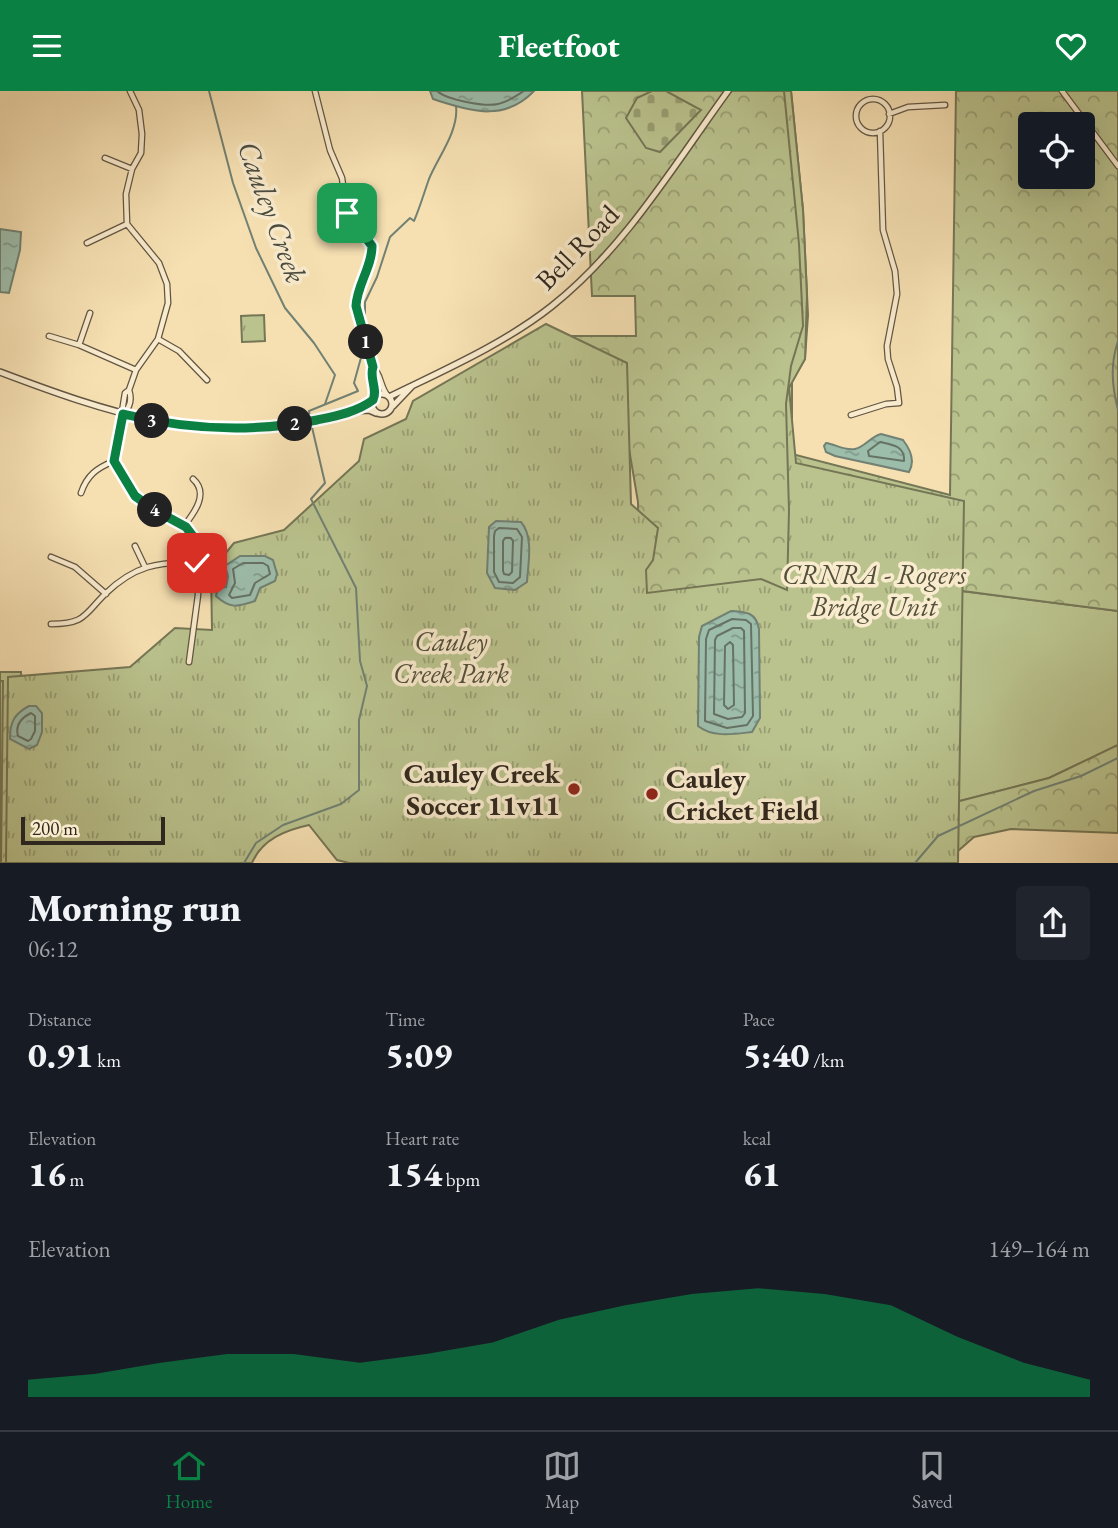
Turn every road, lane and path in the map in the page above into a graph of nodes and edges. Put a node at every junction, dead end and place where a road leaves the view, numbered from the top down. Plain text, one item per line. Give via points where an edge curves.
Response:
1 (130, 91) edge
2 (315, 91) edge
3 (728, 91) edge
4 (1062, 91) edge
5 (945, 104) dead end
6 (889, 114) junction
7 (880, 131) junction
8 (105, 157) dead end
9 (1118, 166) edge
10 (132, 169) junction
11 (127, 224) junction
12 (88, 243) dead end
13 (90, 313) dead end
14 (49, 336) dead end
15 (158, 339) junction
16 (79, 345) junction
17 (373, 367) junction
18 (136, 370) junction
19 (0, 372) edge
20 (207, 380) dead end
21 (415, 384) junction
22 (388, 396) junction
23 (374, 399) junction
24 (393, 406) junction
25 (352, 411) junction
26 (376, 413) junction
27 (123, 414) junction
28 (851, 415) dead end
29 (114, 461) junction
30 (193, 479) dead end
31 (81, 493) dead end
32 (184, 526) junction
33 (135, 546) dead end
34 (51, 557) dead end
35 (197, 563) junction
36 (145, 567) junction
37 (106, 594) junction
38 (51, 624) dead end
39 (189, 662) dead end

1 - 10 street via 139,110 142,134 141,153
2 - 17 street via 342,178 347,213 372,246 356,306
3 - 21 street, Bell Road via 628,228 583,278 513,332
4 - 9 street
5 - 6 street via 908,107
6 - 7 street
6 - 7 street via 883,102 867,98 857,108 857,124 867,132
7 - 28 street via 883,230 897,294 887,346 899,403
8 - 10 street
10 - 11 street via 126,194
11 - 12 street
11 - 15 street via 159,263 167,284 168,303
13 - 16 street
14 - 16 street
15 - 18 street
15 - 20 street via 179,351
16 - 18 street
17 - 22 street
17 - 23 street
18 - 27 street via 125,393
19 - 27 street, Bell Road
21 - 22 street, Bell Road
21 - 24 street, Bell Road
22 - 23 street, Bell Road via 380,394
22 - 24 street
23 - 25 street, Bell Road
23 - 26 street
24 - 26 street, Bell Road via 387,414
25 - 26 street, Bell Road
25 - 27 street, Bell Road via 289,426 223,429
27 - 29 street
29 - 31 street via 85,479
29 - 32 street via 135,496
30 - 32 street via 200,499
32 - 35 street via 198,543
33 - 36 street
34 - 37 street via 75,567
35 - 36 street via 167,561
35 - 39 street via 198,595
36 - 37 street
37 - 38 street via 89,614 70,624

